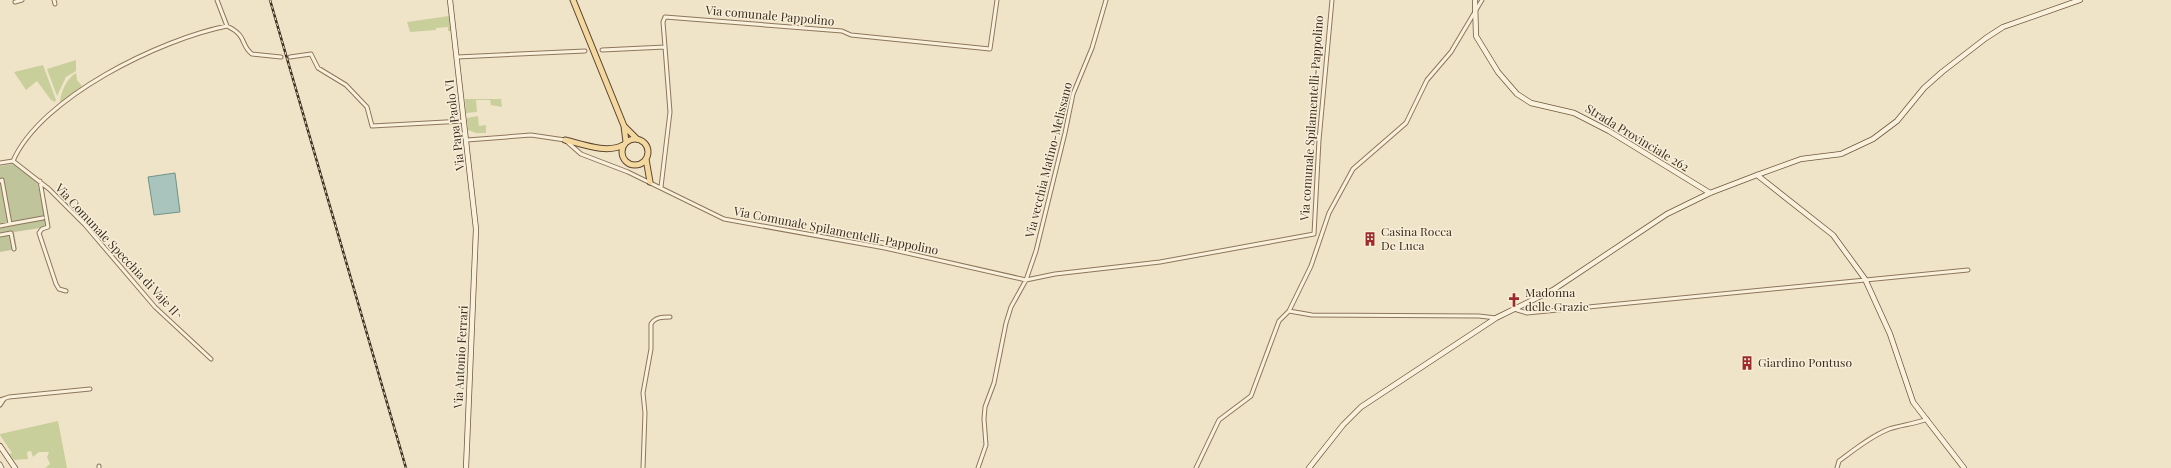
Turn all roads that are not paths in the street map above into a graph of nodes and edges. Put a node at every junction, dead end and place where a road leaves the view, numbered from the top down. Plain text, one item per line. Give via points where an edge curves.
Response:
1 (22, 0) edge
2 (216, 0) edge
3 (450, 0) edge
4 (573, 0) edge
5 (997, 0) edge
6 (1106, 0) edge
7 (1332, 0) edge
8 (1475, 0) edge
9 (1482, 0) edge
10 (2080, 0) edge
11 (15, 2) dead end
12 (1475, 9) junction
13 (227, 26) junction
14 (665, 47) junction
15 (602, 50) dead end
16 (585, 51) dead end
17 (281, 56) dead end
18 (290, 57) dead end
19 (457, 57) junction
20 (464, 120) junction
21 (624, 126) junction
22 (637, 139) junction
23 (467, 140) junction
24 (565, 140) junction
25 (624, 143) junction
26 (607, 149) junction
27 (622, 155) junction
28 (646, 159) junction
29 (13, 161) junction
30 (0, 163) edge
31 (639, 165) junction
32 (649, 173) junction
33 (1757, 175) junction
34 (0, 180) edge
35 (40, 182) junction
36 (650, 182) junction
37 (661, 187) junction
38 (1710, 193) junction
39 (5, 196) junction
40 (0, 197) edge
41 (43, 218) dead end
42 (10, 224) junction
43 (0, 226) edge
44 (0, 234) edge
45 (476, 247) joint
46 (14, 249) dead end
47 (1968, 270) dead end
48 (1865, 279) junction
49 (1026, 280) junction
50 (66, 291) dead end
51 (1514, 309) junction
52 (1289, 311) junction
53 (670, 317) dead end
54 (1496, 318) junction
55 (211, 359) dead end
56 (90, 390) dead end
57 (1, 400) edge
58 (0, 405) edge
59 (1927, 419) junction
60 (0, 446) edge
61 (0, 464) edge
62 (2, 468) edge
63 (15, 468) edge
64 (466, 468) edge
65 (643, 468) edge
66 (978, 468) edge
67 (1196, 468) edge
68 (1309, 468) edge
69 (1837, 468) edge
70 (1964, 468) edge

1 - 11 street
2 - 13 street
3 - 19 street, Via Papa Paolo VI
4 - 21 main road
5 - 14 street, Via comunale Pappolino via 990,49 851,35 842,31 665,17
6 - 49 street, Via vecchia Matino-Melissano via 1092,48 1072,94 1052,186
7 - 49 street, Via comunale Spilamentelli-Pappolino via 1319,140 1314,234 1160,262 1055,274
8 - 12 street, Strada Provinciale 262
9 - 12 street
10 - 33 street via 2003,27 1986,38 1924,88 1897,121 1872,140 1841,154 1801,159
12 - 38 street, Strada Provinciale 262 via 1476,36 1498,72 1517,94 1531,103 1574,113
12 - 52 street via 1451,52 1426,80 1406,123 1353,169 1329,213 1311,266
13 - 17 street via 241,34 252,54
13 - 29 street via 181,38 83,87 58,106 22,141
14 - 15 street
14 - 37 street via 670,112
16 - 19 street
18 - 20 street via 311,54 318,68 346,85 367,107 372,126
19 - 20 street, Via Papa Paolo VI
20 - 23 street, Via Papa Paolo VI
21 - 22 main road
21 - 25 main road
22 - 25 main road
22 - 28 main road via 647,146
23 - 24 street via 531,135
23 - 45 street, Via Papa Paolo VI
24 - 26 main road
24 - 36 street via 581,154
25 - 26 main road via 614,149
25 - 27 main road
26 - 27 main road
27 - 31 main road via 630,165
28 - 31 main road
28 - 32 main road
29 - 30 street
29 - 35 street, Via Comunale Specchia di Vaje II^
31 - 32 main road
32 - 36 main road
33 - 38 street
33 - 48 street via 1833,235
34 - 39 street
35 - 50 street via 48,228 42,229 39,233 56,284
35 - 55 street, Via Comunale Specchia di Vaje II^ via 85,225 155,307
36 - 37 street, Via Comunale Spilamentelli-Pappolino
37 - 49 street, Via Comunale Spilamentelli-Pappolino via 724,219 885,248
38 - 51 street via 1667,214 1553,290
39 - 40 street
39 - 42 street
41 - 42 street
42 - 43 street
44 - 46 street via 11,233
45 - 64 street, Via Antonio Ferrari
47 - 48 street
48 - 51 street via 1535,313
48 - 59 street via 1890,334 1913,402
49 - 66 street via 1011,307 1006,323 1000,359 985,407 986,445
51 - 54 street
52 - 54 street via 1327,315
52 - 67 street via 1279,321 1250,396 1219,420
53 - 65 street via 653,320 651,324 651,349 643,393
54 - 68 street via 1361,408 1343,425
56 - 57 street
57 - 58 street
59 - 69 street via 1888,430 1863,443 1839,460
59 - 70 street
60 - 63 street
61 - 62 street

